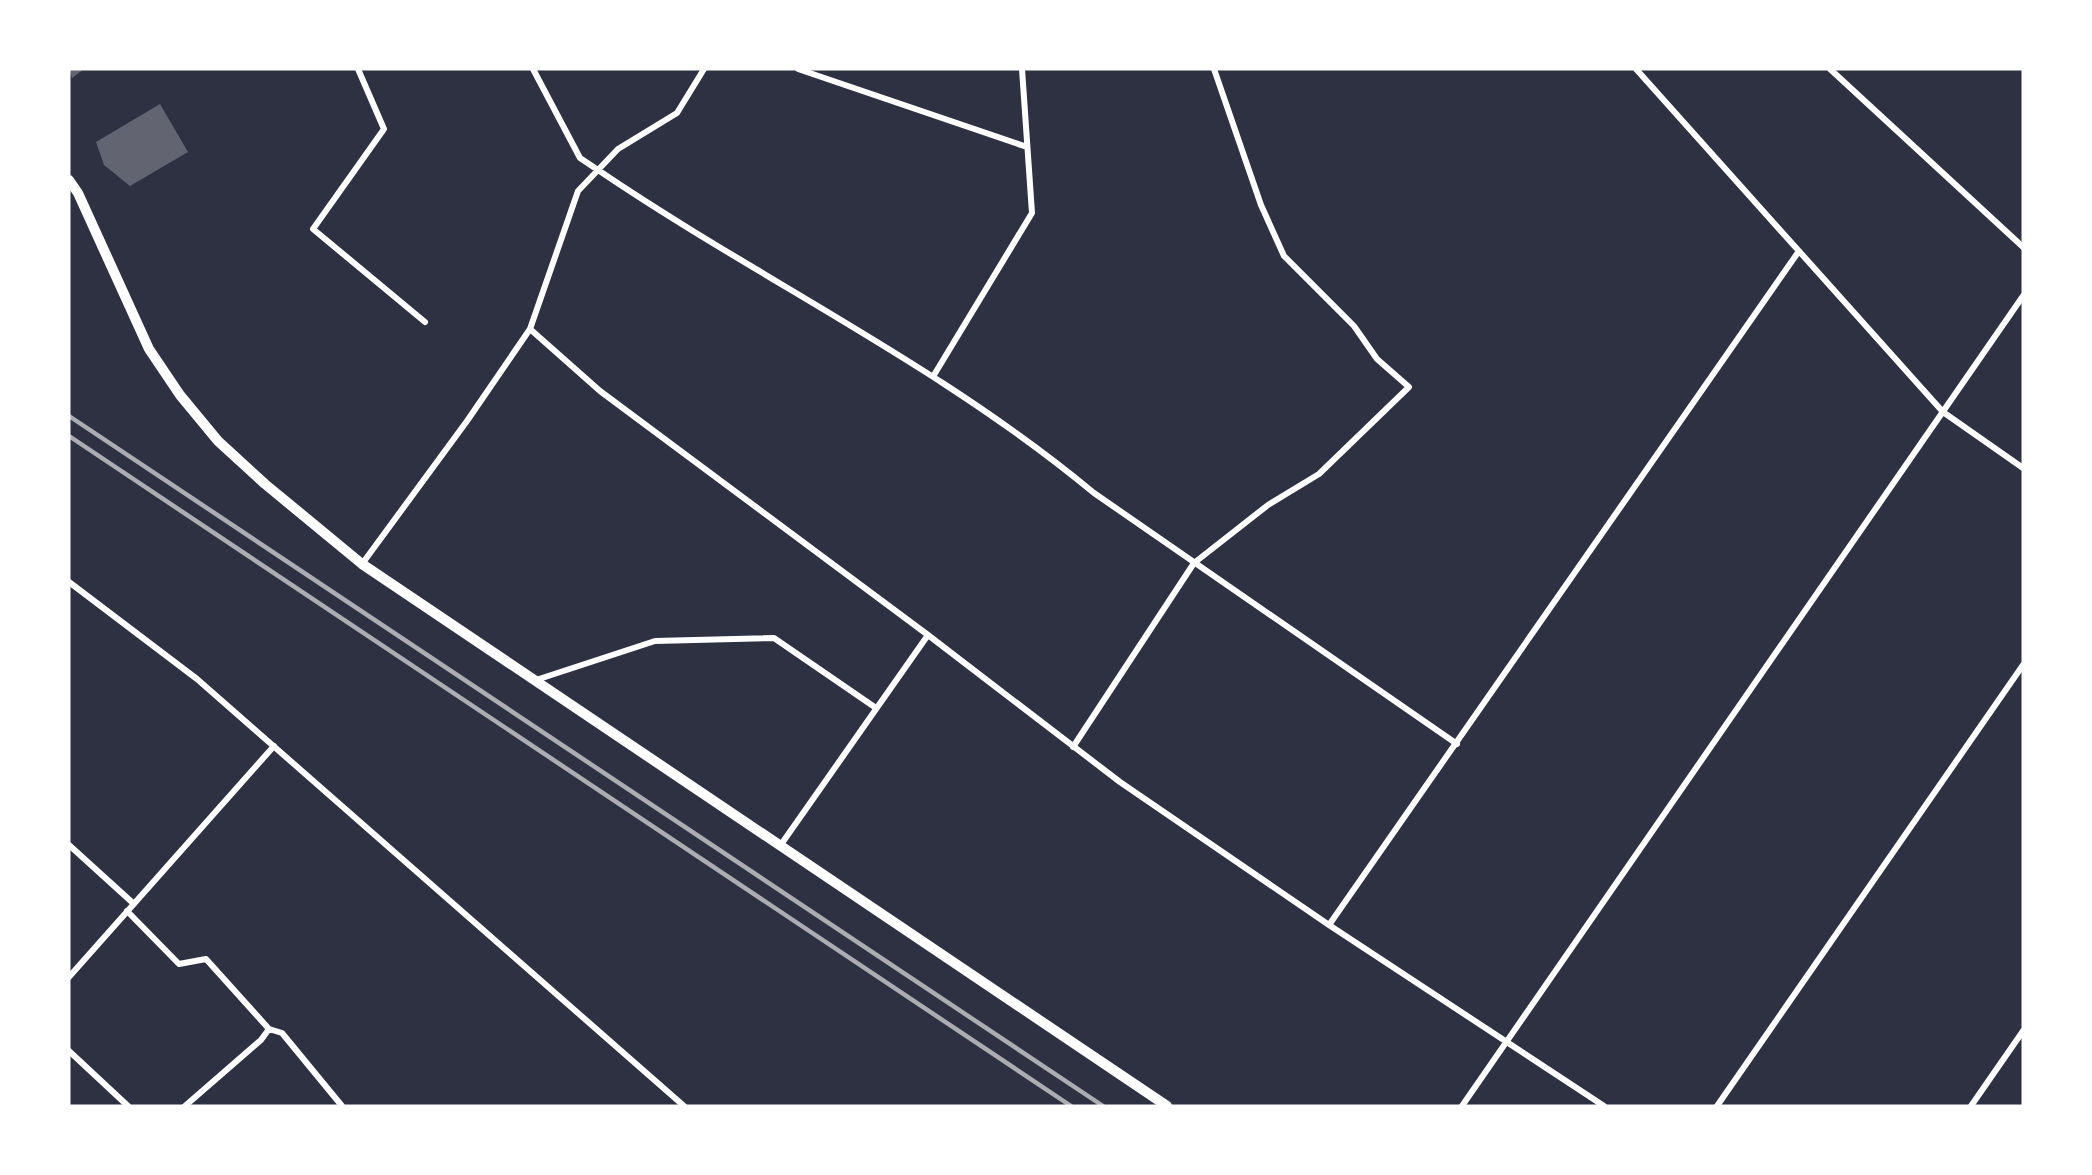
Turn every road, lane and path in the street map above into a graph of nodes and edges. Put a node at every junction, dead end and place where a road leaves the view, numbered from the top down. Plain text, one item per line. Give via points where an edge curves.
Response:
1 (358, 69) edge
2 (533, 69) edge
3 (704, 69) edge
4 (798, 69) edge
5 (1022, 69) edge
6 (1214, 69) edge
7 (1636, 69) edge
8 (1830, 69) edge
9 (1027, 147) junction
10 (598, 170) junction
11 (69, 180) edge
12 (2023, 247) edge
13 (1799, 251) junction
14 (2023, 296) edge
15 (425, 322) dead end
16 (530, 329) junction
17 (933, 375) junction
18 (1943, 412) junction
19 (2023, 468) edge
20 (1194, 563) junction
21 (362, 564) junction
22 (69, 582) edge
23 (928, 635) junction
24 (2023, 665) edge
25 (533, 681) junction
26 (876, 708) junction
27 (1457, 744) junction
28 (274, 746) junction
29 (1073, 747) junction
30 (69, 845) edge
31 (779, 846) junction
32 (134, 904) junction
33 (127, 911) junction
34 (1329, 925) junction
35 (69, 977) edge
36 (269, 1029) junction
37 (2023, 1031) edge
38 (1506, 1041) junction
39 (69, 1051) edge
40 (679, 1104) edge
41 (129, 1106) edge
42 (185, 1106) edge
43 (342, 1106) edge
44 (1167, 1106) edge
45 (1462, 1106) edge
46 (1604, 1106) edge
47 (1717, 1106) edge
48 (1971, 1106) edge

1 - 15 street via 384,129 313,229
2 - 10 street via 580,158
3 - 10 street via 677,113 618,149
4 - 9 street
5 - 9 street
6 - 20 street via 1261,205 1284,256 1354,326 1377,359 1409,387 1319,474 1268,505
7 - 13 street
8 - 12 street
9 - 17 street via 1032,213
10 - 16 street via 578,191
10 - 17 street
11 - 21 street via 149,349 180,395 218,441
13 - 18 street
13 - 27 street
14 - 18 street
16 - 21 street
16 - 23 street via 600,391
17 - 20 street
18 - 19 street
18 - 38 street
20 - 27 street
20 - 29 street
21 - 25 street
22 - 28 street via 197,679
23 - 26 street
23 - 29 street
24 - 47 street
25 - 26 street via 655,641 774,638
25 - 31 street
26 - 31 street
27 - 34 street
28 - 32 street
28 - 40 street
29 - 34 street
30 - 32 street
31 - 44 street
32 - 33 street
33 - 35 street
33 - 36 street via 179,964 206,959
34 - 38 street
36 - 42 street
36 - 43 street via 282,1033
37 - 48 street
38 - 45 street
38 - 46 street
39 - 41 street

